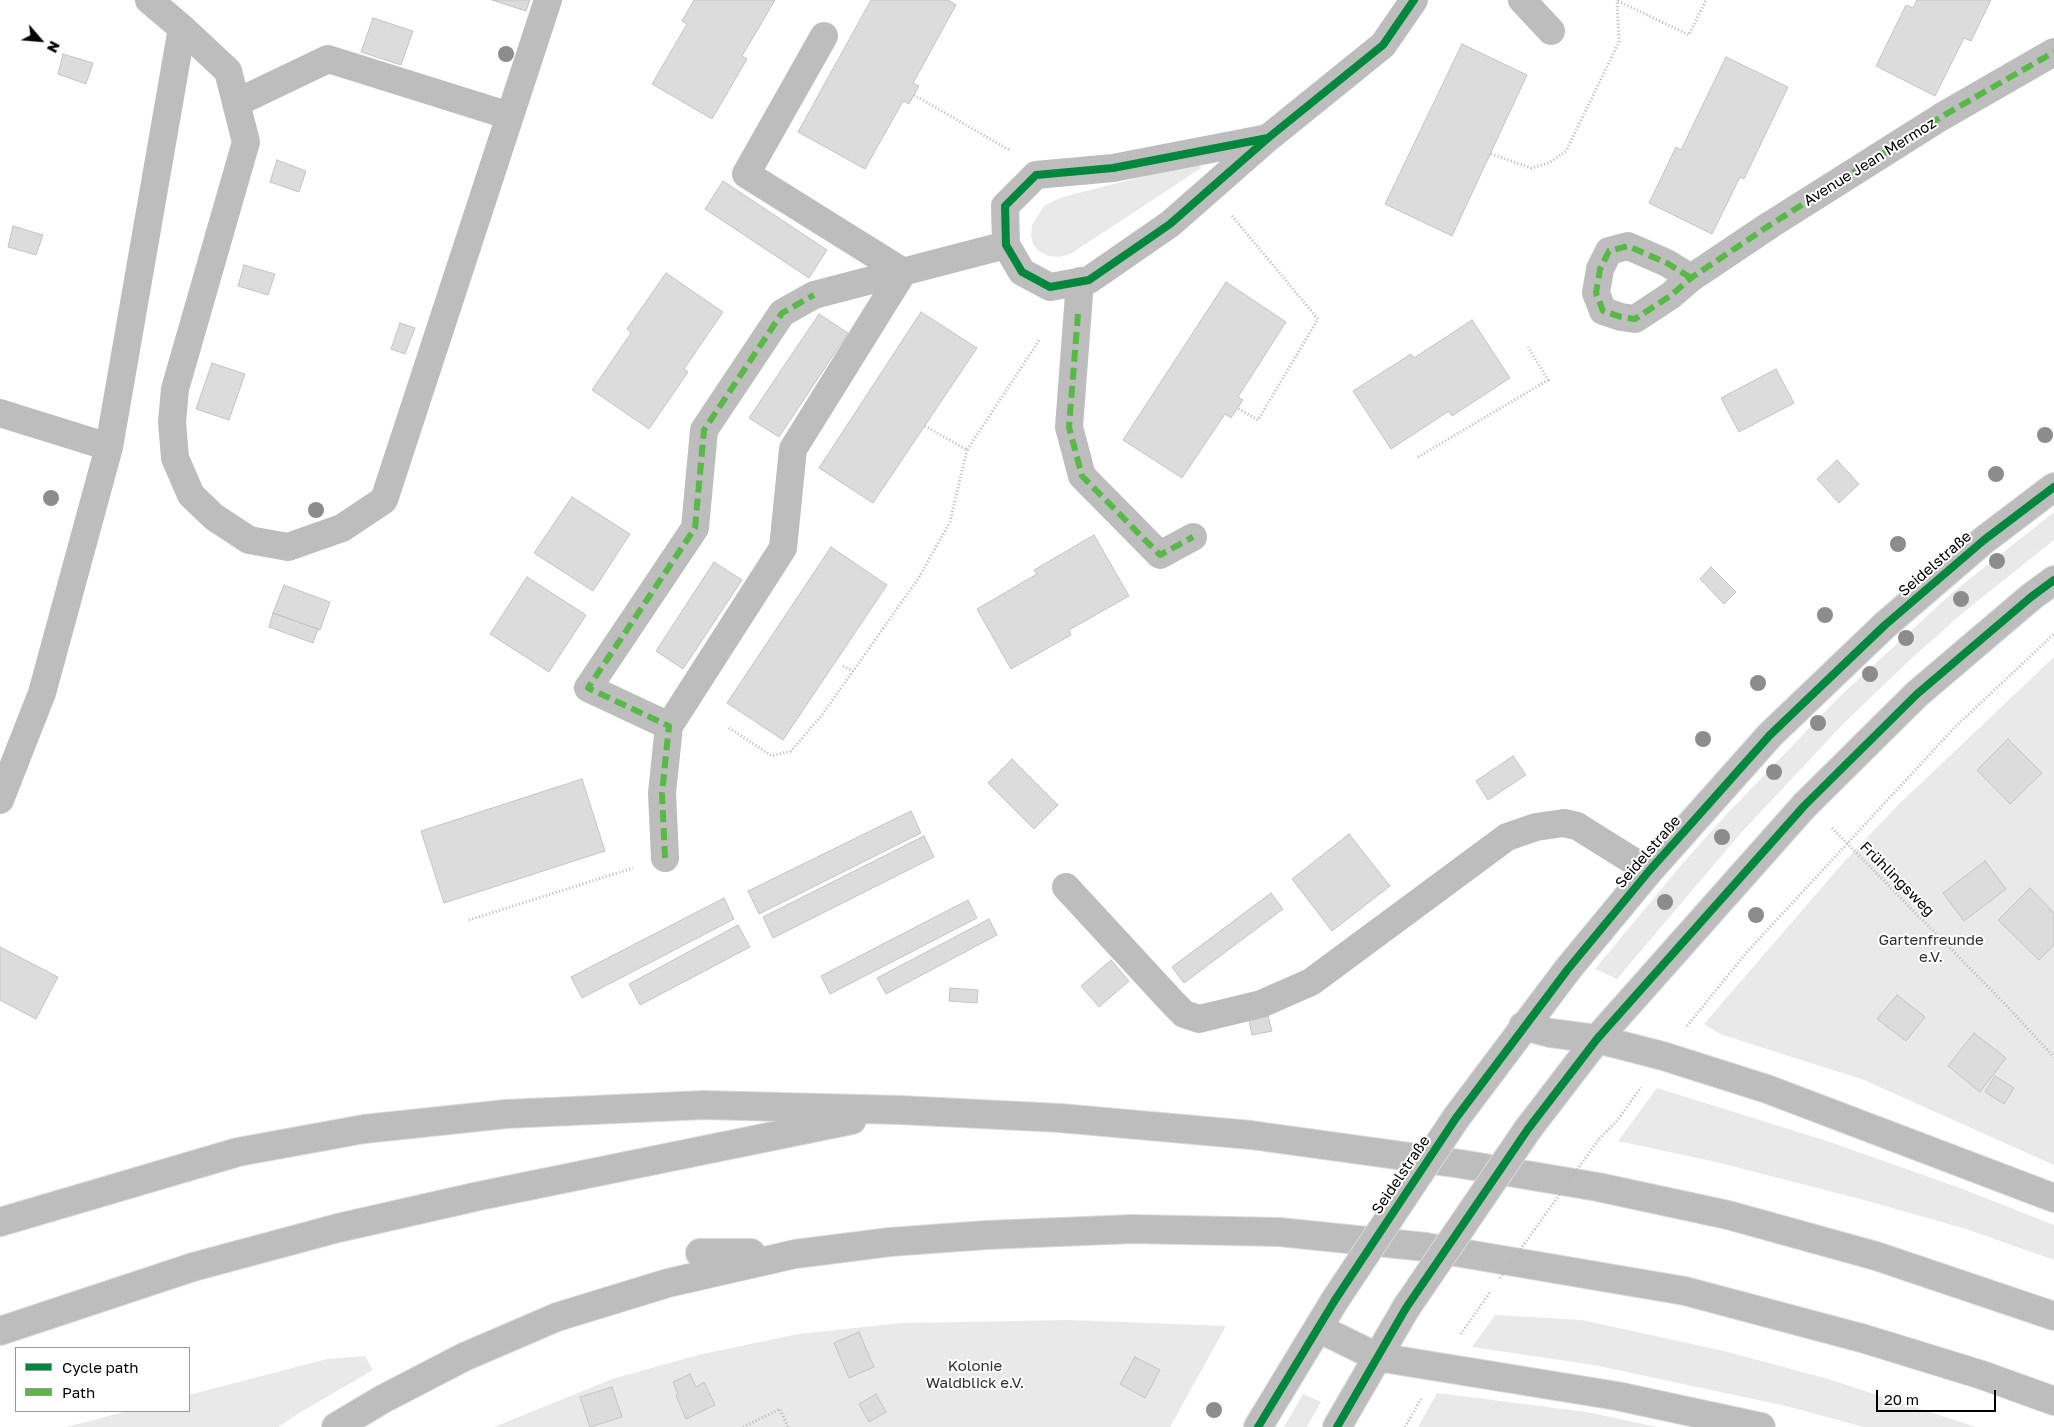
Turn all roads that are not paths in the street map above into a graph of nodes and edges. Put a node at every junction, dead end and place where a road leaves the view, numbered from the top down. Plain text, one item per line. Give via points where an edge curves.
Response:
1 (149, 0) edge
2 (548, 0) edge
3 (1414, 0) edge
4 (1522, 0) edge
5 (182, 28) junction
6 (1551, 31) dead end
7 (824, 36) dead end
8 (2054, 52) edge
9 (236, 103) junction
10 (510, 116) junction
11 (1268, 138) junction
12 (1006, 245) junction
13 (903, 272) junction
14 (1691, 278) dead end
15 (1080, 281) junction
16 (0, 413) edge
17 (109, 447) junction
18 (2054, 487) edge
19 (1193, 537) dead end
20 (2054, 580) edge
21 (669, 726) junction
22 (0, 800) edge
23 (665, 858) road end
24 (1649, 871) junction
25 (1066, 887) dead end
26 (1523, 1026) junction
27 (1598, 1039) junction
28 (900, 1110) junction
29 (2054, 1198) edge
30 (0, 1222) edge
31 (700, 1253) dead end
32 (795, 1254) junction
33 (2054, 1316) edge
34 (1318, 1328) junction
35 (0, 1331) edge
36 (1377, 1357) junction
37 (2054, 1401) edge
38 (336, 1427) edge
39 (1258, 1427) edge
40 (1337, 1427) edge
41 (1761, 1427) edge

1 - 5 main road
2 - 10 main road
3 - 11 main road via 1382,45
4 - 6 main road
5 - 9 main road via 228,71
5 - 17 main road
7 - 13 main road via 746,174
8 - 14 main road, Avenue Jean Mermoz via 1941,117
9 - 10 main road via 328,59
9 - 10 main road via 246,142 175,388 172,422 175,458 191,495 214,517 249,540 288,547 342,528 384,500
11 - 12 main road via 1112,168 1036,175 1005,206
11 - 15 main road via 1170,224 1088,280
12 - 13 main road
12 - 15 main road via 1022,272 1050,288
13 - 21 main road via 793,449 783,548
13 - 21 main road via 814,295 782,313 704,430 695,528 588,688
15 - 19 main road via 1069,427 1082,476 1160,555
16 - 17 main road
17 - 22 main road via 42,693
18 - 24 main road, Seidelstraße via 1984,540 1885,625 1770,734
20 - 27 main road via 1917,694 1804,806
21 - 23 main road via 662,793
24 - 25 main road via 1577,826 1564,823 1536,827 1508,837 1312,982 1261,1004 1199,1019 1184,1014
24 - 26 main road, Seidelstraße
26 - 27 main road
26 - 34 main road, Seidelstraße, bridge via 1456,1118
27 - 29 main road via 1767,1089
27 - 36 main road, bridge via 1528,1129 1406,1308
28 - 30 main road via 704,1105 506,1114 364,1129 238,1152
28 - 33 main road via 1060,1118 1251,1135 1598,1187 1728,1215 1876,1256
28 - 35 main road via 338,1228 193,1267
31 - 32 main road
32 - 37 main road via 900,1241 1132,1229 1279,1232 1426,1247 1694,1294 1865,1339
32 - 38 main road via 668,1284 557,1317 464,1357
34 - 36 main road
34 - 39 main road, Seidelstraße
36 - 40 main road
36 - 41 main road via 1616,1396

